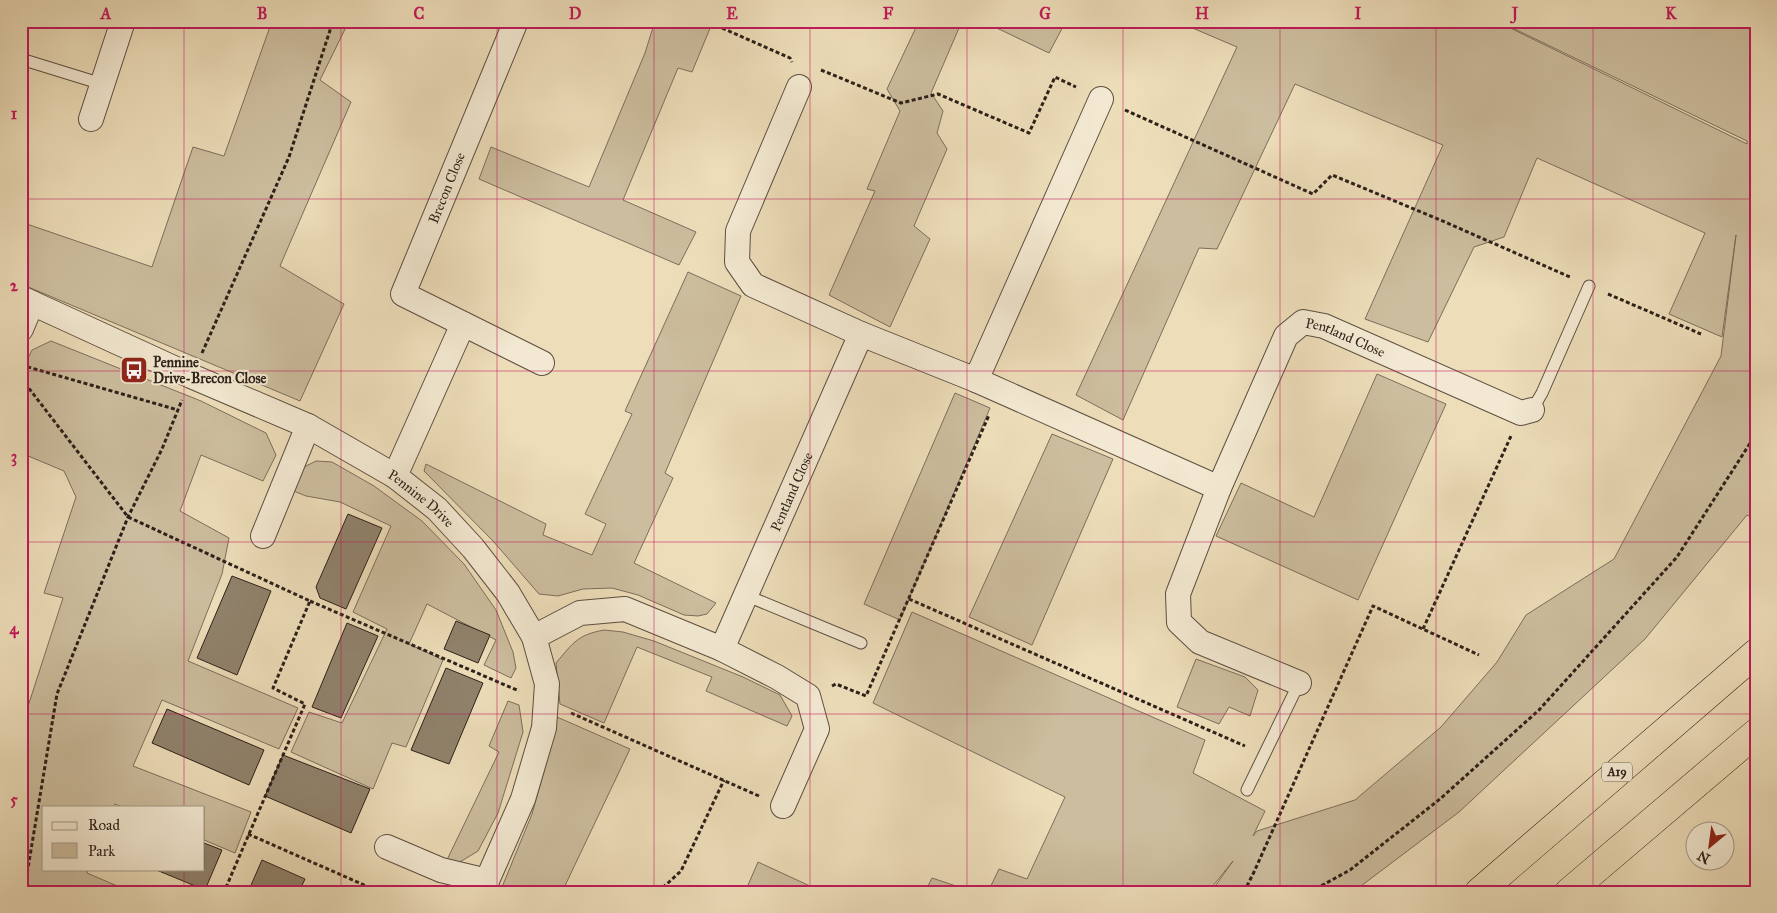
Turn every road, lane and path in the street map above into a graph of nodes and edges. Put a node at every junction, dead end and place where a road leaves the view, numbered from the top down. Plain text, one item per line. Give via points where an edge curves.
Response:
1 (123, 21) edge
2 (333, 21) edge
3 (516, 21) edge
4 (713, 21) edge
5 (790, 58) junction
6 (21, 59) edge
7 (800, 62) dead end
8 (818, 69) dead end
9 (102, 84) junction
10 (799, 87) joint
11 (1101, 99) junction
12 (91, 119) dead end
13 (1589, 286) junction
14 (27, 300) edge
15 (463, 324) junction
16 (21, 329) edge
17 (861, 334) junction
18 (1701, 334) dead end
19 (542, 363) dead end
20 (21, 365) edge
21 (191, 376) junction
22 (21, 378) edge
23 (976, 380) junction
24 (1000, 391) junction
25 (178, 410) junction
26 (1527, 412) junction
27 (308, 426) junction
28 (1756, 434) edge
29 (395, 476) junction
30 (1219, 488) junction
31 (128, 517) junction
32 (263, 536) dead end
33 (745, 594) junction
34 (909, 599) junction
35 (310, 600) junction
36 (1423, 629) junction
37 (534, 637) junction
38 (861, 643) dead end
39 (722, 649) junction
40 (1756, 653) edge
41 (1479, 655) dead end
42 (1299, 683) joint
43 (808, 696) junction
44 (546, 702) junction
45 (1756, 733) edge
46 (1264, 754) junction
47 (724, 780) junction
48 (1247, 790) dead end
49 (783, 806) joint
50 (248, 834) junction
51 (388, 847) dead end
52 (485, 886) edge
53 (24, 892) edge
54 (224, 892) edge
55 (380, 892) edge
56 (658, 892) edge
57 (1244, 892) edge
58 (1310, 892) edge
59 (1479, 892) edge
60 (1569, 892) edge

1 - 9 street
2 - 21 path via 289,157
3 - 15 street, Brecon Close via 403,294
4 - 5 path via 713,24
5 - 7 path
5 - 10 path
6 - 9 lane
8 - 11 path via 900,103 938,94 1029,133 1055,77
9 - 12 street
10 - 17 street via 738,230 737,262 753,285
11 - 13 path via 1312,194 1332,175
11 - 23 street
13 - 18 path
13 - 26 lane
14 - 16 street
14 - 21 street, Pennine Drive
15 - 19 street, Brecon Close
15 - 29 street
17 - 23 street
17 - 33 street, Pentland Close
20 - 25 path
21 - 25 path
21 - 27 street, Pennine Drive
22 - 31 path
23 - 24 street
24 - 30 street
24 - 34 path
25 - 31 path
26 - 30 street, Pentland Close via 1324,326 1303,322 1286,336
26 - 36 path
27 - 29 street, Pennine Drive
27 - 32 street
28 - 58 path via 1677,557 1539,710 1440,799 1350,870
29 - 37 street, Pennine Drive via 437,509 473,548 508,593
30 - 42 street, Pentland Close via 1178,594 1178,622 1200,642
31 - 35 path
31 - 53 path via 57,694
33 - 38 lane
33 - 39 street, Pentland Close
34 - 43 path via 866,696 836,684
34 - 46 path
35 - 44 path
35 - 50 path via 273,688 305,704
36 - 41 path
36 - 57 path via 1373,606
37 - 39 street via 580,613 625,609
37 - 44 street, Pennine Drive via 547,684
39 - 43 street
40 - 59 highway, A19
42 - 46 lane
43 - 49 street via 816,729
44 - 47 path
44 - 52 street, Pennine Drive via 544,728 523,799
45 - 60 highway
46 - 48 lane
47 - 49 path
47 - 56 path via 680,871
50 - 54 path
50 - 55 path
51 - 52 street

